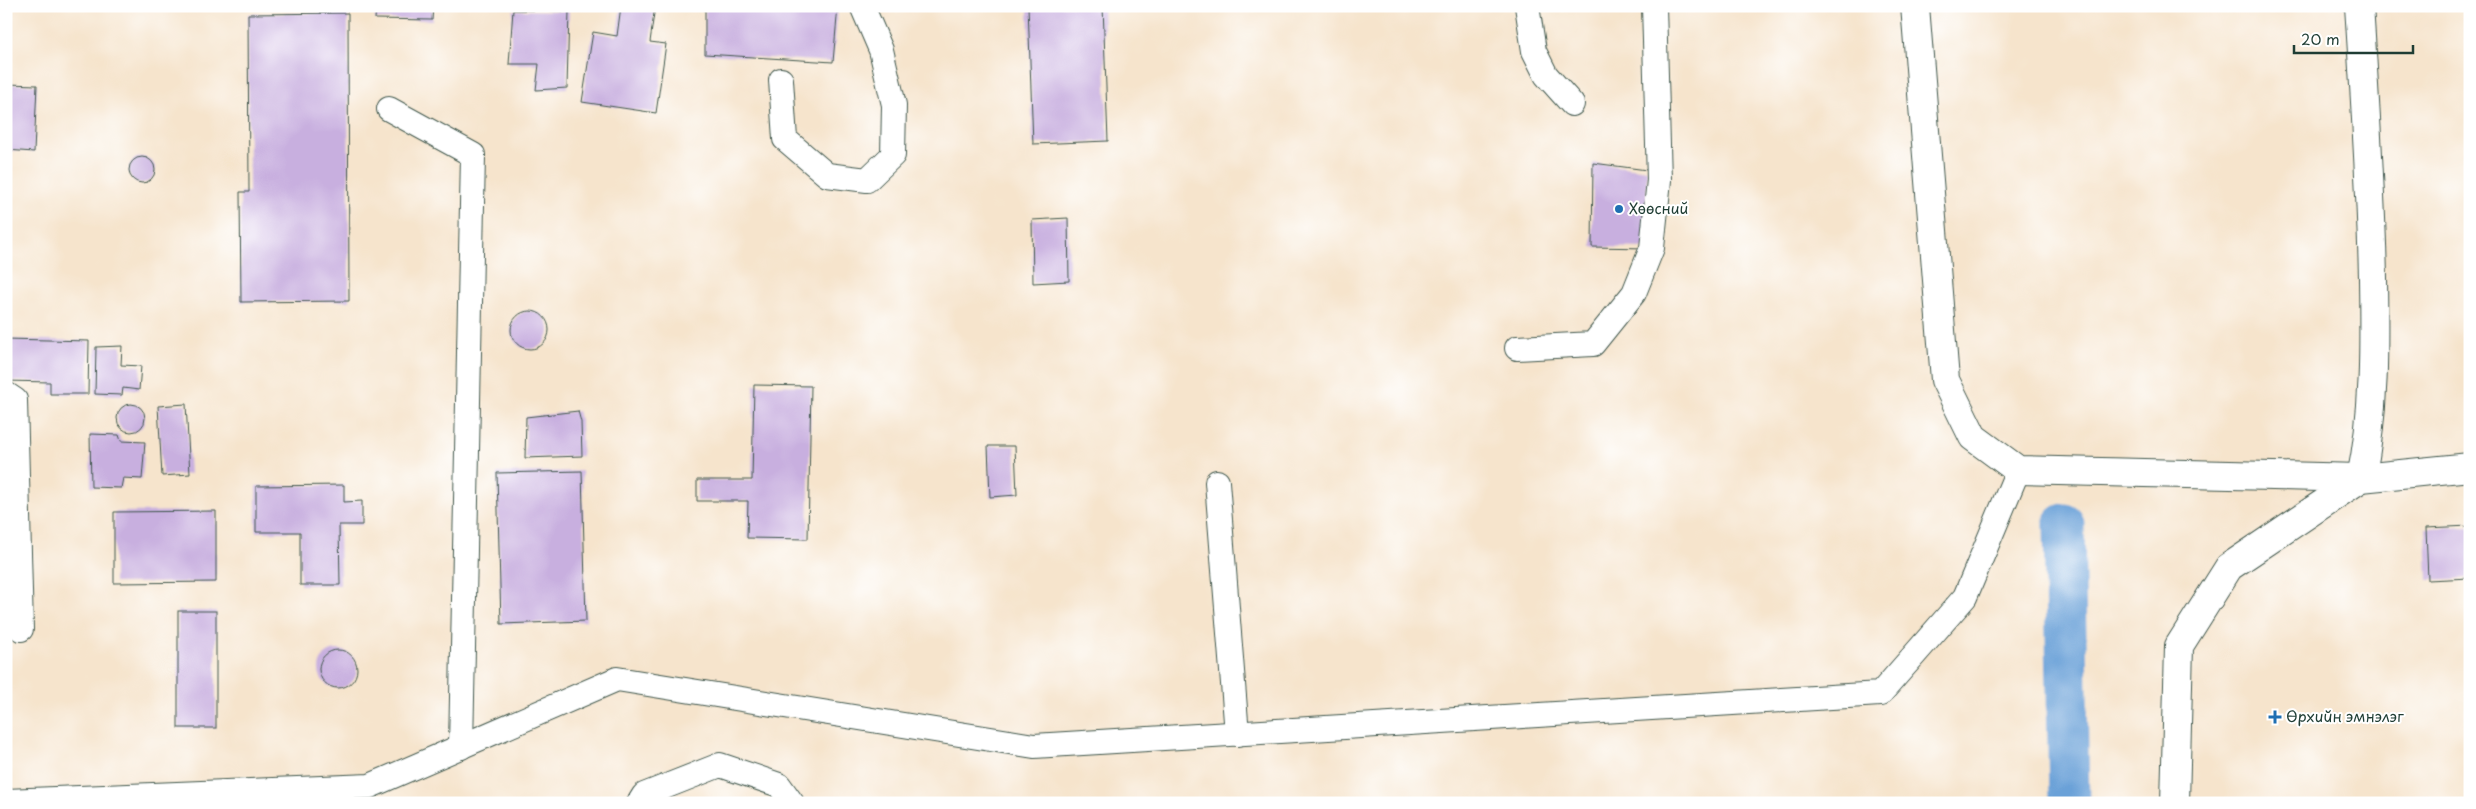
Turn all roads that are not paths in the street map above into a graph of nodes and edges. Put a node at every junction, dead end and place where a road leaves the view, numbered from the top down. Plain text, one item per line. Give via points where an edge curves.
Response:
1 (862, 6) edge
2 (1527, 6) edge
3 (1654, 6) edge
4 (1915, 6) edge
5 (2359, 6) edge
6 (781, 80) dead end
7 (1572, 104) dead end
8 (390, 108) dead end
9 (1517, 348) dead end
10 (6, 394) edge
11 (2470, 467) edge
12 (2018, 470) junction
13 (2361, 478) junction
14 (1217, 482) dead end
15 (21, 629) dead end
16 (1237, 734) junction
17 (461, 747) junction
18 (6, 801) edge
19 (639, 803) edge
20 (792, 803) edge
21 (2175, 803) edge

1 - 6 lane via 881,50 894,105 894,154 867,180 827,175 786,139
2 - 7 lane via 1534,51 1546,75
3 - 9 lane via 1659,180 1652,248 1634,293 1593,344
4 - 12 street via 1945,380 1973,437
5 - 13 street via 2371,204 2374,336 2368,443
8 - 17 lane via 473,155
10 - 15 lane via 15,400
11 - 13 street
12 - 13 street
12 - 16 lane via 1965,597 1880,694
13 - 21 street via 2230,567 2179,646
14 - 16 lane
16 - 17 lane via 1034,746 617,679
17 - 18 lane via 370,786
19 - 20 lane via 644,796 720,765 778,785

